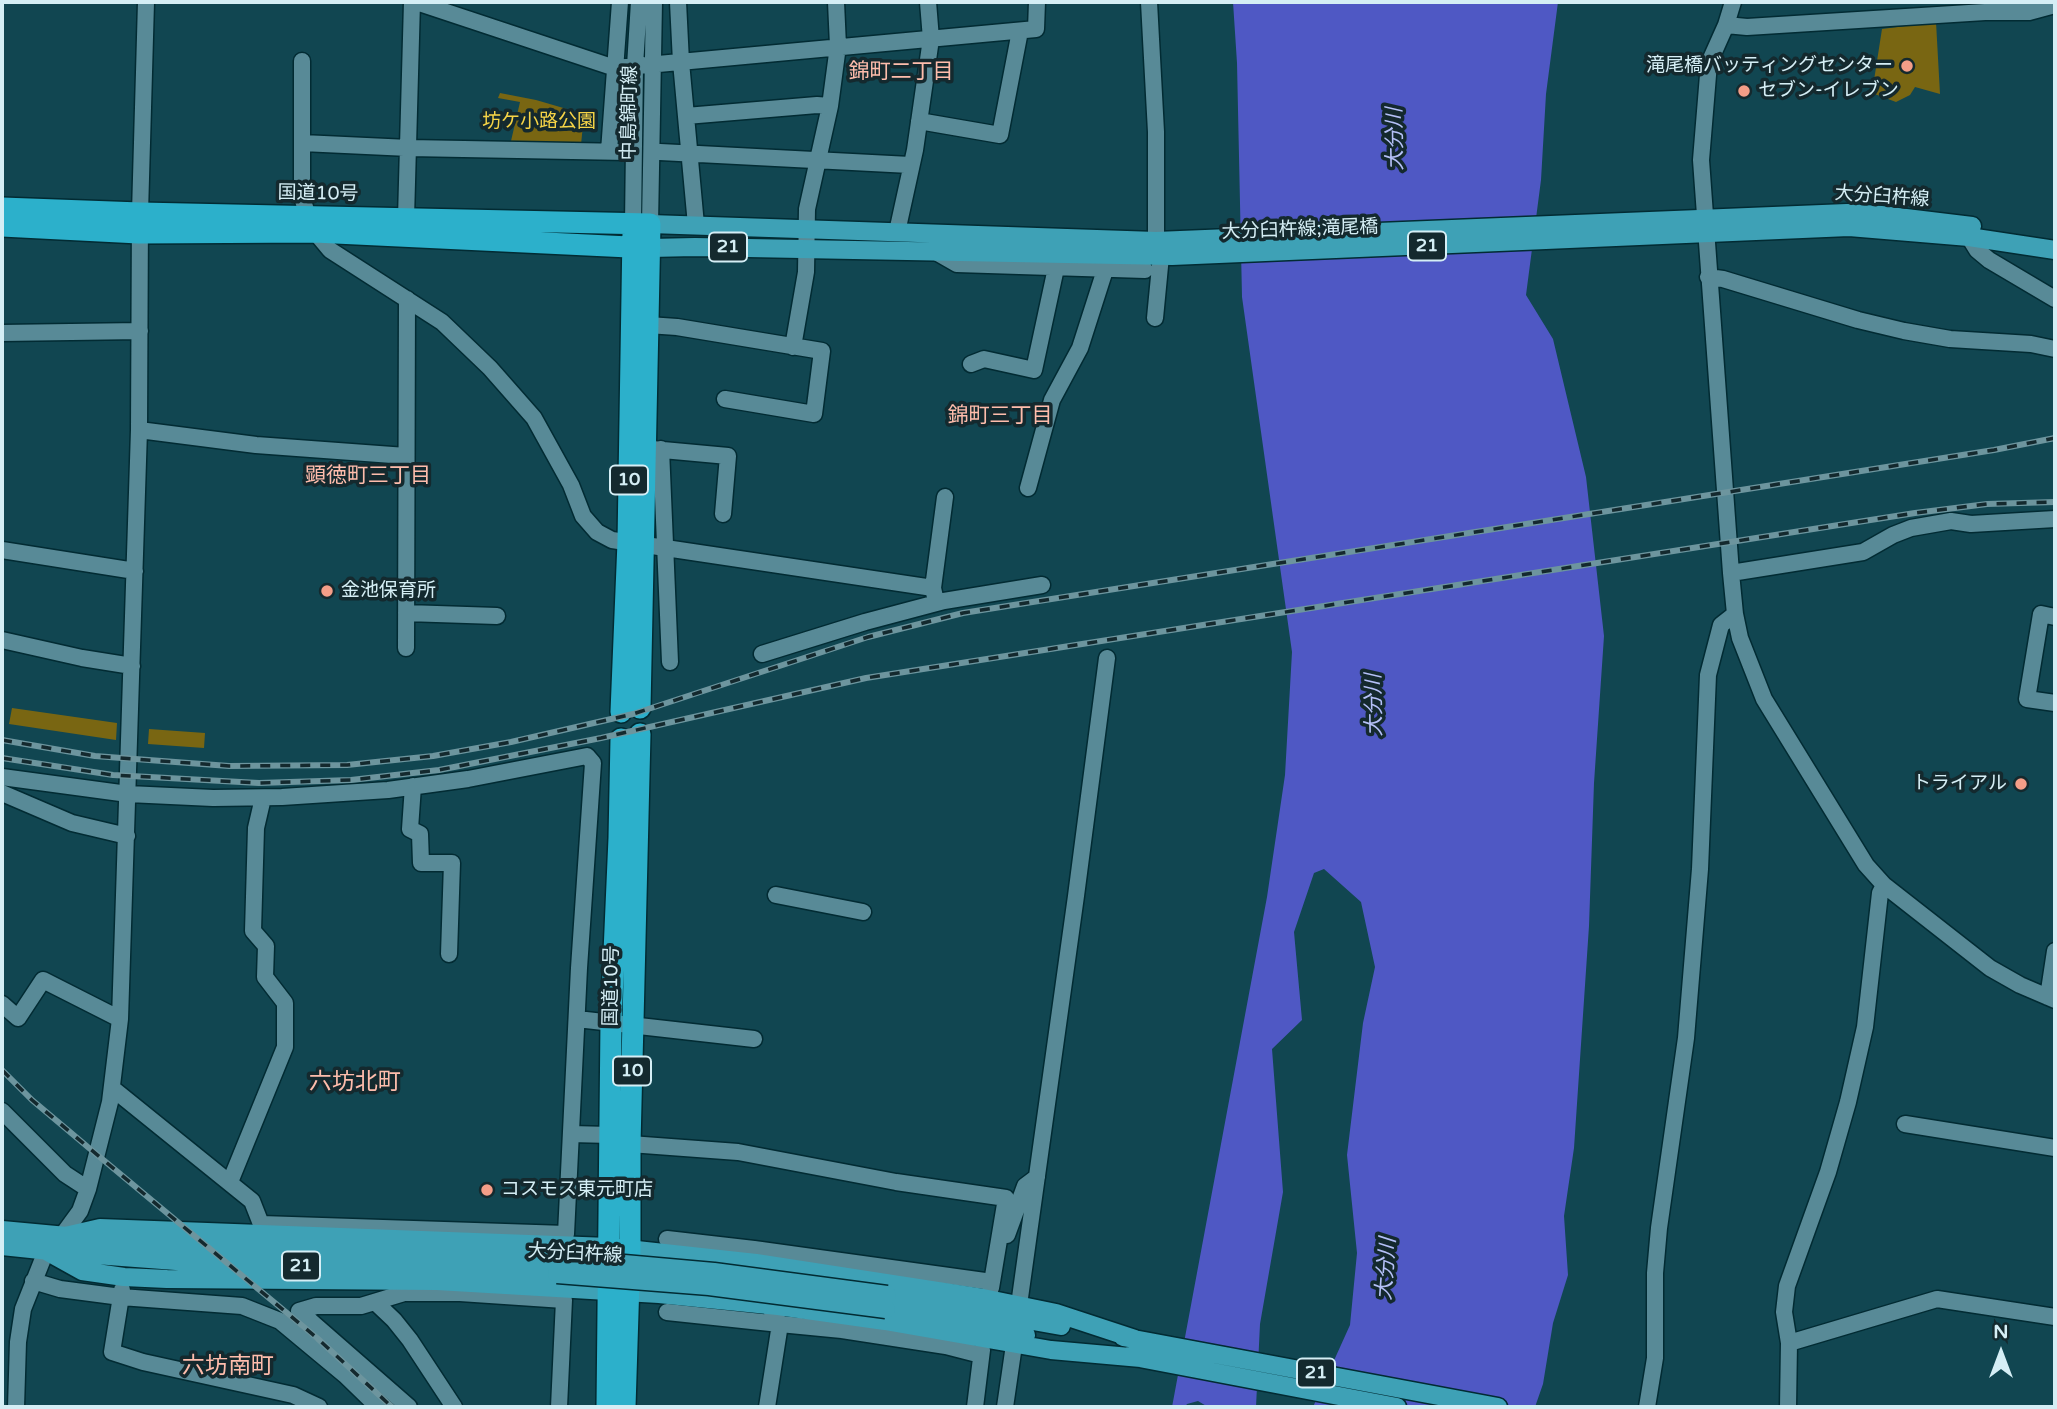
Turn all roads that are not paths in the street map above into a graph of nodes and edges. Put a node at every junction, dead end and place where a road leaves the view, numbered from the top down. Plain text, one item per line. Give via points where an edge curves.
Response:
1 (146, 2) edge
2 (414, 2) edge
3 (620, 2) edge
4 (639, 2) edge
5 (654, 2) edge
6 (678, 2) edge
7 (836, 2) edge
8 (928, 2) edge
9 (1037, 2) edge
10 (1149, 2) edge
11 (1733, 2) edge
12 (2055, 5) edge
13 (2028, 7) edge
14 (1726, 25) junction
15 (1020, 31) junction
16 (931, 39) junction
17 (838, 46) junction
18 (302, 61) dead end
19 (681, 62) junction
20 (643, 65) junction
21 (615, 68) junction
22 (830, 106) junction
23 (686, 116) junction
24 (919, 121) junction
25 (302, 143) junction
26 (409, 148) junction
27 (609, 151) junction
28 (627, 152) dead end
29 (660, 152) dead end
30 (688, 154) junction
31 (818, 159) junction
32 (910, 164) junction
33 (2, 208) edge
34 (407, 218) junction
35 (139, 223) junction
36 (311, 224) junction
37 (642, 224) junction
38 (696, 225) junction
39 (2, 226) edge
40 (1706, 226) junction
41 (806, 228) junction
42 (897, 232) junction
43 (1969, 237) junction
44 (2055, 237) edge
45 (641, 248) junction
46 (807, 249) junction
47 (1165, 249) junction
48 (2055, 250) edge
49 (936, 252) junction
50 (1056, 268) junction
51 (1105, 270) junction
52 (1145, 271) dead end
53 (1708, 277) junction
54 (407, 299) junction
55 (2055, 299) edge
56 (1155, 318) dead end
57 (648, 325) junction
58 (140, 331) junction
59 (2, 333) edge
60 (793, 347) junction
61 (2055, 349) edge
62 (971, 364) dead end
63 (725, 400) dead end
64 (139, 430) junction
65 (653, 449) junction
66 (407, 456) junction
67 (1028, 488) dead end
68 (945, 497) dead end
69 (723, 514) dead end
70 (2055, 519) edge
71 (636, 544) junction
72 (665, 549) junction
73 (2, 550) edge
74 (135, 571) junction
75 (1731, 573) junction
76 (1042, 585) dead end
77 (935, 596) junction
78 (406, 612) junction
79 (1735, 614) junction
80 (497, 617) dead end
81 (2055, 617) edge
82 (2, 640) edge
83 (406, 648) dead end
84 (762, 654) dead end
85 (1107, 658) dead end
86 (670, 662) dead end
87 (132, 666) junction
88 (2055, 703) edge
89 (631, 710) dead end
90 (2, 777) edge
91 (413, 786) junction
92 (2, 793) edge
93 (128, 794) junction
94 (263, 797) junction
95 (127, 836) junction
96 (1884, 885) junction
97 (776, 895) dead end
98 (863, 912) dead end
99 (2055, 951) edge
100 (449, 954) dead end
101 (2052, 999) edge
102 (2, 1004) edge
103 (120, 1019) junction
104 (577, 1019) junction
105 (611, 1021) junction
106 (634, 1024) junction
107 (754, 1039) dead end
108 (112, 1088) junction
109 (2, 1111) edge
110 (1905, 1125) dead end
111 (571, 1134) junction
112 (610, 1135) junction
113 (630, 1144) junction
114 (2055, 1148) edge
115 (1037, 1177) junction
116 (230, 1182) junction
117 (88, 1189) junction
118 (2, 1230) edge
119 (325, 1231) junction
120 (61, 1237) junction
121 (667, 1239) dead end
122 (2, 1246) edge
123 (620, 1249) junction
124 (46, 1251) junction
125 (995, 1254) junction
126 (759, 1256) junction
127 (557, 1266) junction
128 (124, 1277) junction
129 (33, 1281) junction
130 (618, 1292) junction
131 (121, 1297) junction
132 (375, 1302) junction
133 (769, 1306) junction
134 (667, 1312) dead end
135 (2055, 1317) edge
136 (780, 1324) junction
137 (1023, 1326) junction
138 (1789, 1343) junction
139 (981, 1355) junction
140 (13, 1405) edge
141 (319, 1407) edge
142 (377, 1407) edge
143 (410, 1407) edge
144 (454, 1407) edge
145 (559, 1407) edge
146 (607, 1407) edge
147 (625, 1407) edge
148 (767, 1407) edge
149 (975, 1407) edge
150 (986, 1407) edge
151 (1005, 1407) edge
152 (1397, 1407) edge
153 (1498, 1407) edge
154 (1647, 1407) edge
155 (1788, 1407) edge

1 - 35 street
2 - 21 street
2 - 26 street
3 - 21 street
4 - 20 street, 中島錦町線
5 - 20 street, 中島錦町線
6 - 19 street
7 - 17 street
8 - 16 street
9 - 15 street via 1036,29
10 - 47 street
11 - 14 street
12 - 13 street
13 - 14 street
14 - 40 street via 1709,63 1701,160
15 - 16 street
15 - 24 street via 1000,135
16 - 17 street
16 - 24 street
17 - 19 street
17 - 22 street
18 - 25 street
19 - 20 street
19 - 23 street
20 - 21 street
20 - 37 street, 中島錦町線
21 - 27 street
22 - 23 street
22 - 31 street
23 - 30 street
24 - 32 street
25 - 26 street
25 - 36 street via 302,197
26 - 27 street
26 - 34 street
27 - 28 street
29 - 30 street
30 - 31 street
30 - 38 street
31 - 32 street
31 - 41 street
32 - 42 street
33 - 35 highway, 国道10号
34 - 36 highway, 国道10号
34 - 37 highway, 国道10号
35 - 36 highway, 国道10号
35 - 39 highway, 国道10号
35 - 58 street
36 - 45 highway, 国道10号
36 - 54 street via 330,250
37 - 38 main road, 21
37 - 45 highway, 10
38 - 41 main road, 21
40 - 43 main road, 大分臼杵線 / 21 via 1849,227
40 - 44 main road, 大分臼杵線 / 21 via 1847,213
40 - 47 main road, 大分臼杵線;滝尾橋 / 21
40 - 53 street
41 - 42 main road, 21
41 - 46 street
42 - 47 main road, 21
43 - 48 main road, 大分臼杵線 / 21
43 - 55 street via 1989,260
45 - 46 main road, 21
45 - 57 highway, 10
45 - 71 highway, 10
46 - 49 main road, 21
46 - 60 street
47 - 49 main road, 21
47 - 56 street
49 - 50 street via 957,264
50 - 51 street
50 - 62 street via 1034,370 984,359
51 - 52 street
51 - 67 street via 1080,348 1052,400
53 - 61 street via 1904,331
53 - 75 street
54 - 66 street
54 - 71 street via 467,344 534,418 589,524 605,537
57 - 60 street
57 - 65 highway, 10
58 - 59 street
58 - 64 street
60 - 63 street via 822,351 814,414
64 - 66 street
64 - 74 street
65 - 69 street via 728,456
65 - 71 highway, 10
65 - 72 street
66 - 78 street
68 - 77 street
70 - 75 street via 1951,521 1911,528 1863,552
71 - 72 street
71 - 89 highway, 10
72 - 77 street
72 - 86 street
73 - 74 street
74 - 87 street
75 - 79 street
76 - 77 street
77 - 84 street
78 - 80 street
78 - 83 street
79 - 96 street via 1764,699 1848,838
79 - 154 street via 1721,625 1708,675 1700,869 1686,1038 1659,1228 1655,1358
81 - 88 street via 2041,614 2027,699
82 - 87 street
85 - 115 street
87 - 93 street
90 - 93 street
91 - 94 street
91 - 100 street via 411,829 420,834 421,863 452,863
91 - 104 street via 587,755 593,764
92 - 95 street via 72,823
93 - 94 street
93 - 95 street
94 - 116 street via 256,828 253,931 266,946 265,977 285,1003 285,1047
95 - 103 street
96 - 101 street via 1990,968
96 - 138 street via 1864,1027 1848,1102 1787,1286 1784,1312
97 - 98 street
99 - 101 street
102 - 103 street via 18,1018 43,980
103 - 108 street
104 - 105 street
104 - 111 street
105 - 106 street
105 - 106 highway, 国道10号 / 10 via 630,736
105 - 112 highway, 国道10号 / 10
106 - 107 street
106 - 113 highway, 国道10号 / 10
108 - 116 street
108 - 117 street
109 - 117 street via 65,1174
110 - 114 street
111 - 112 street
111 - 119 street via 566,1234
112 - 123 highway, 国道10号 / 10
113 - 123 highway, 国道10号 / 10
113 - 125 street via 738,1152 1006,1198
115 - 125 street via 1025,1186 1005,1241
115 - 137 street
116 - 119 street via 253,1201 261,1224
117 - 120 street via 80,1211
118 - 120 main road, 大分臼杵線 / 21
119 - 120 main road via 100,1228
119 - 123 main road
120 - 124 street
120 - 127 main road, 大分臼杵線 / 21 via 218,1250
121 - 126 street
122 - 124 main road, 大分臼杵線 / 21
123 - 126 main road
123 - 130 highway, 国道10号 / 10
124 - 127 main road, 大分臼杵線 / 21 via 216,1264
124 - 128 main road via 82,1271
124 - 129 street
125 - 126 street via 991,1285
126 - 137 main road via 888,1282
127 - 137 main road, 大分臼杵線 / 21, bridge via 886,1302
128 - 130 main road via 437,1281
128 - 131 street
129 - 131 street
129 - 140 street via 19,1326
130 - 133 main road
130 - 146 highway, 国道10号 / 10
130 - 147 highway, 国道10号 / 10
131 - 141 street via 112,1352 293,1395
131 - 142 street via 242,1306 280,1321
132 - 143 street via 299,1311
132 - 144 street via 410,1340
132 - 145 street via 425,1292 564,1300
133 - 136 street
133 - 137 main road via 885,1321
134 - 136 street
135 - 138 street via 1937,1299
136 - 139 street via 946,1346
136 - 148 street
137 - 151 street
137 - 152 main road, 大分臼杵線 / 21 via 1141,1358
137 - 153 main road, 21 via 1056,1313 1135,1339
138 - 155 street
139 - 149 street
139 - 150 street via 982,1350

